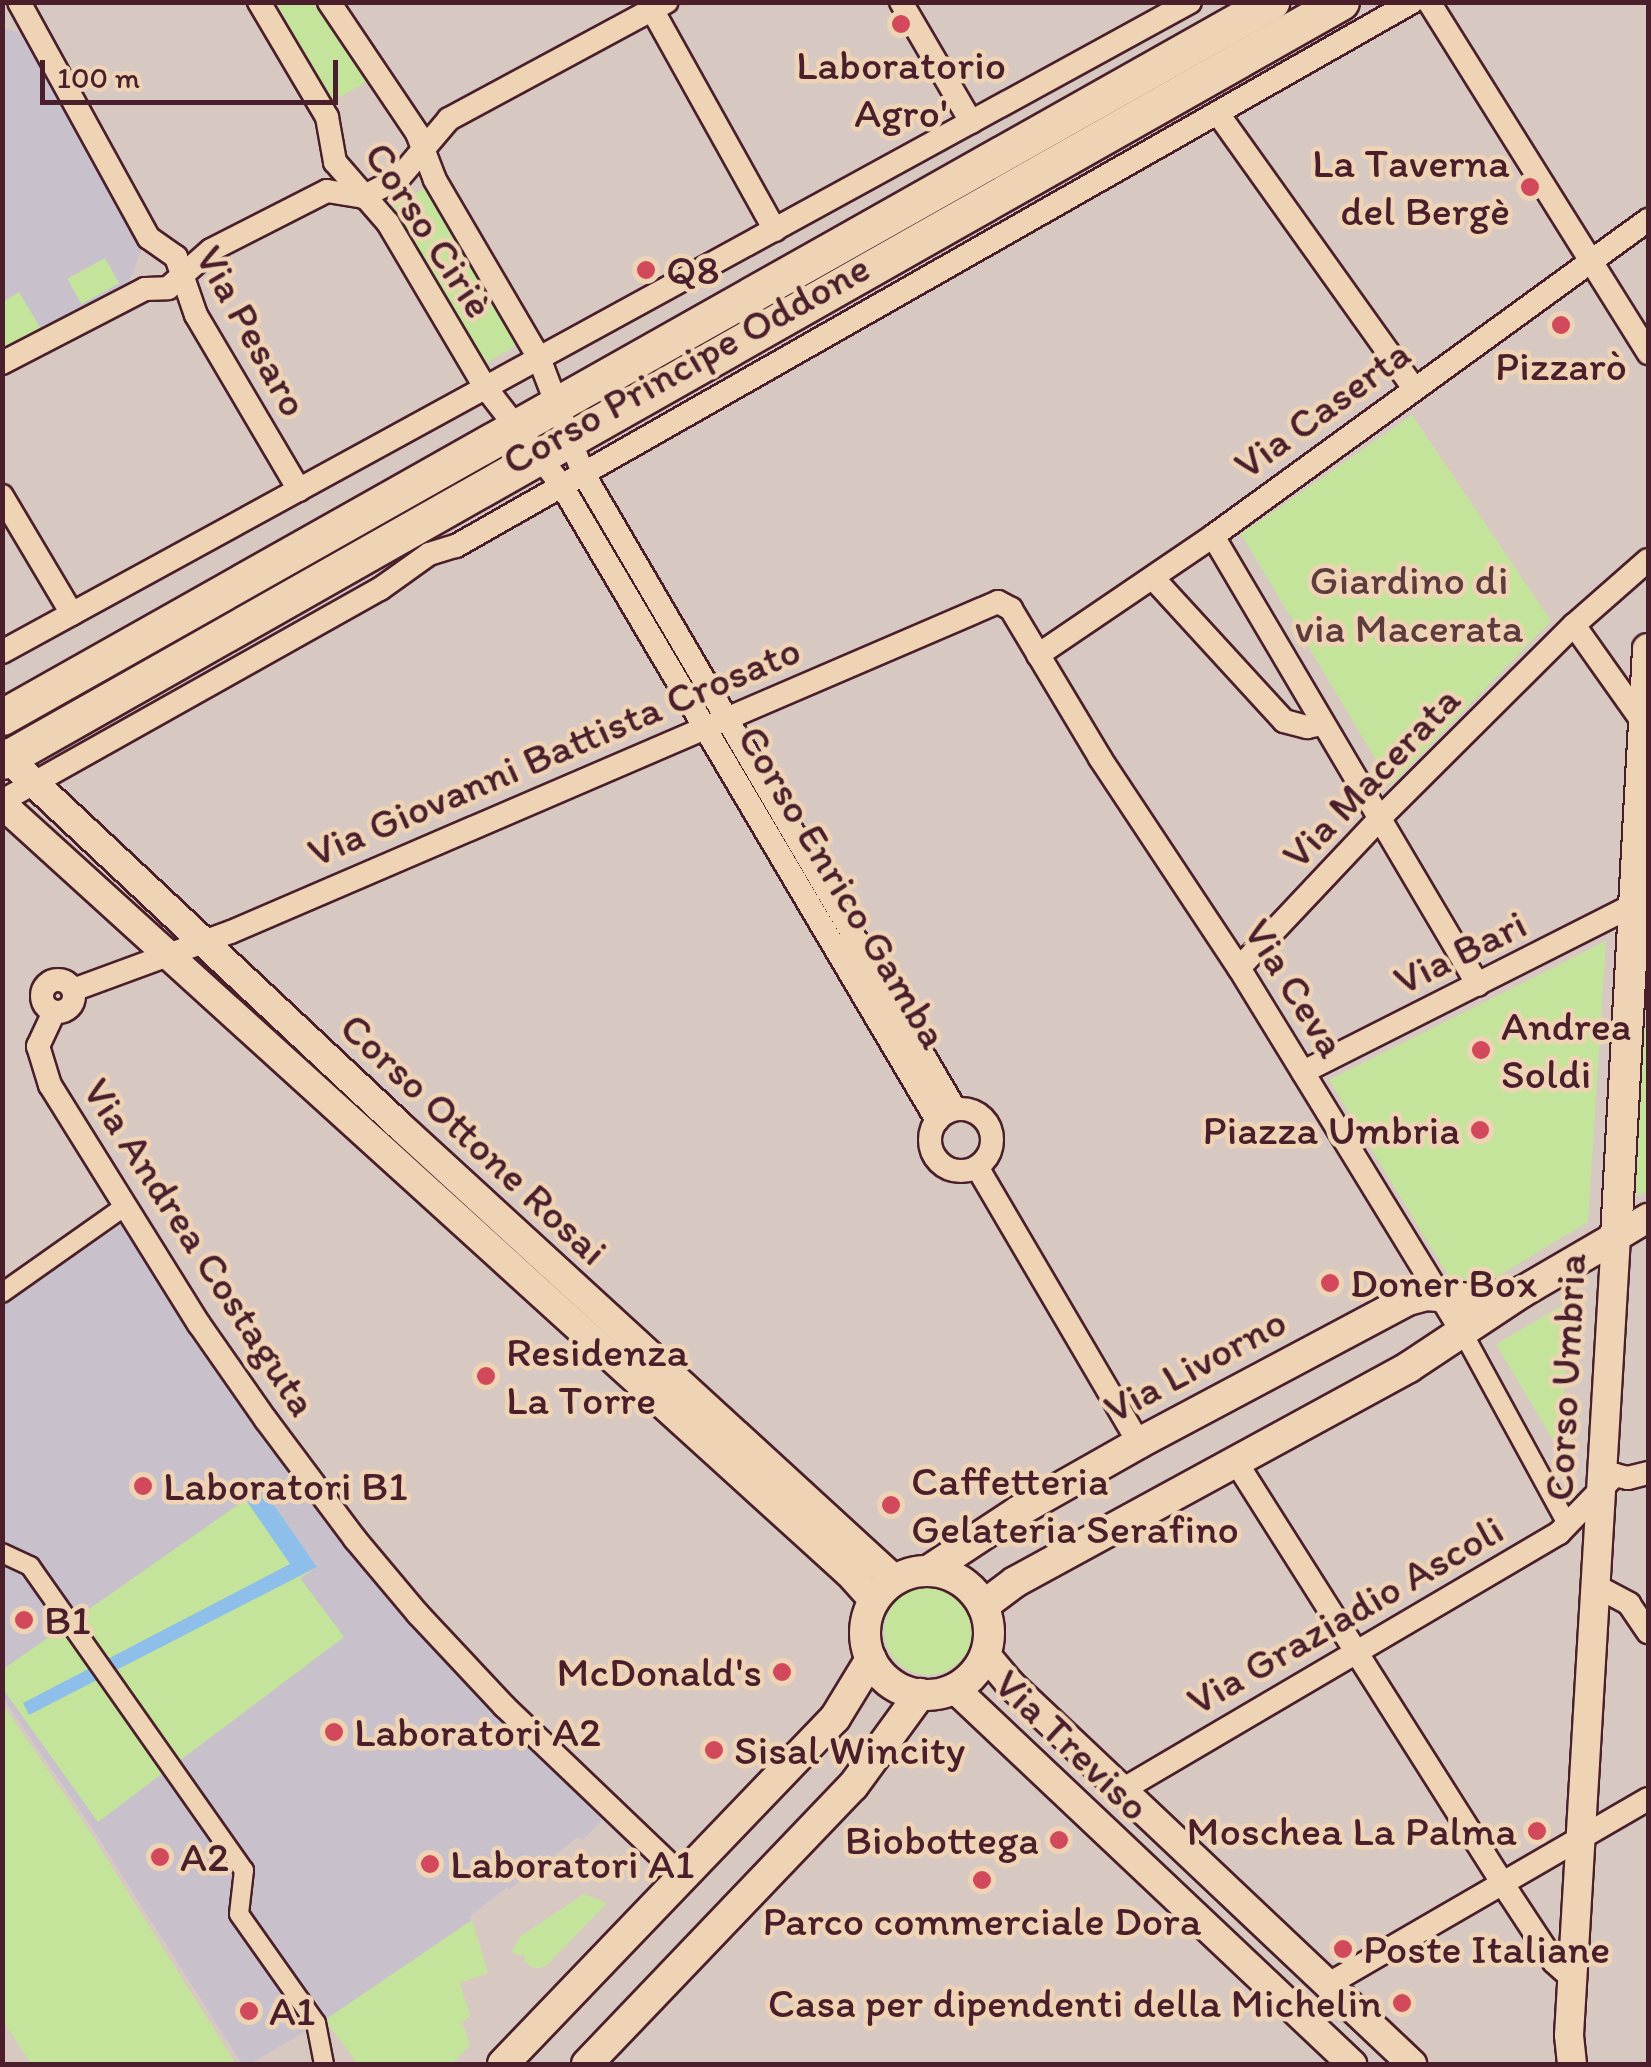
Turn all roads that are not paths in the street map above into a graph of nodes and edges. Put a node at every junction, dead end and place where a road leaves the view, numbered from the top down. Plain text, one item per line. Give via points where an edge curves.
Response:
1 (19, 2) edge
2 (259, 2) edge
3 (329, 2) edge
4 (902, 2) edge
5 (1190, 2) edge
6 (1271, 2) edge
7 (1342, 2) edge
8 (1412, 2) edge
9 (1429, 2) edge
10 (656, 5) edge
11 (1159, 10) edge
12 (1219, 115) junction
13 (971, 122) junction
14 (424, 145) junction
15 (363, 196) junction
16 (1648, 220) edge
17 (775, 230) junction
18 (1592, 263) junction
19 (182, 276) junction
20 (1648, 353) edge
21 (538, 358) junction
22 (2, 362) edge
23 (1413, 387) junction
24 (485, 388) junction
25 (556, 404) junction
26 (516, 426) junction
27 (577, 457) junction
28 (551, 472) junction
29 (299, 490) junction
30 (2, 496) edge
31 (1213, 536) junction
32 (1648, 560) edge
33 (1152, 578) junction
34 (72, 614) junction
35 (1574, 625) junction
36 (1648, 649) edge
37 (2, 652) edge
38 (1038, 655) junction
39 (2, 716) edge
40 (715, 722) junction
41 (1323, 724) junction
42 (1644, 724) junction
43 (4, 757) edge
44 (32, 784) junction
45 (2, 802) edge
46 (1382, 816) junction
47 (1641, 902) edge
48 (202, 942) junction
49 (168, 954) junction
50 (1239, 968) junction
51 (1478, 985) junction
52 (1639, 1002) edge
53 (54, 1012) joint
54 (1304, 1072) junction
55 (946, 1114) junction
56 (977, 1167) junction
57 (124, 1206) junction
58 (1648, 1218) edge
59 (1616, 1237) junction
60 (1522, 1292) junction
61 (2, 1293) edge
62 (1438, 1295) junction
63 (1462, 1333) junction
64 (1139, 1443) junction
65 (1236, 1462) junction
66 (1648, 1473) edge
67 (1600, 1490) junction
68 (1566, 1524) junction
69 (2, 1553) edge
70 (928, 1571) junction
71 (1594, 1585) junction
72 (884, 1590) junction
73 (983, 1606) junction
74 (1648, 1632) edge
75 (986, 1654) junction
76 (1355, 1654) junction
77 (871, 1659) junction
78 (954, 1688) junction
79 (920, 1694) junction
80 (1122, 1790) junction
81 (1648, 1799) edge
82 (1580, 1836) junction
83 (666, 1862) dead end
84 (1502, 1883) junction
85 (1572, 1978) junction
86 (1327, 1985) junction
87 (1569, 2035) junction
88 (1339, 2060) edge
89 (324, 2064) edge
90 (504, 2064) edge
91 (587, 2064) edge
92 (1412, 2064) edge
93 (1560, 2064) edge
94 (1572, 2064) edge

1 - 19 street, Via Pesaro via 150,238 176,257
2 - 15 street, Corso Ciriè via 327,117 335,162
3 - 14 street, Corso Ciriè
4 - 13 street
5 - 11 street, Corso Principe Oddone
6 - 25 main road, Corso Principe Oddone
7 - 27 main road, Corso Principe Oddone
8 - 12 street, Corso Principe Oddone
9 - 18 street
10 - 14 street via 449,119
10 - 17 street
11 - 13 street, Corso Principe Oddone
12 - 23 street
12 - 27 street, Corso Principe Oddone
13 - 17 street, Corso Principe Oddone
14 - 15 street via 399,178
14 - 21 street, Corso Ciriè via 436,180
15 - 19 street via 327,191 211,250
15 - 24 street, Corso Ciriè via 388,223
16 - 18 street, Via Caserta
17 - 21 street, Corso Principe Oddone
18 - 20 street
18 - 23 street, Via Caserta
19 - 22 street
19 - 29 street, Via Pesaro via 196,315
21 - 24 street, Corso Principe Oddone
21 - 25 street, Corso Ciriè
23 - 31 street, Via Caserta
24 - 26 street, Corso Ciriè
24 - 29 street, Corso Principe Oddone
25 - 26 main road, Corso Principe Oddone
25 - 27 street, Corso Ciriè
26 - 28 street, Corso Ciriè
26 - 39 main road, Corso Principe Oddone
27 - 28 main road, Corso Principe Oddone
27 - 40 street, Corso Enrico Gamba
28 - 40 street, Corso Enrico Gamba
28 - 43 main road, Corso Principe Oddone
28 - 44 street, Corso Principe Oddone via 456,546 429,554 380,589
29 - 34 street, Corso Principe Oddone
30 - 34 street
31 - 33 street, Via Caserta
31 - 41 street
32 - 35 street, Via Macerata
33 - 38 street, Via Caserta
33 - 41 street via 1284,721
34 - 37 street, Corso Principe Oddone
35 - 42 street
35 - 46 street, Via Macerata
36 - 42 main road, Corso Umbria
38 - 40 street, Via Giovanni Battista Crosato via 1011,610 998,602
38 - 50 street, Via Ceva
40 - 48 street, Via Giovanni Battista Crosato
40 - 55 street, Corso Enrico Gamba
41 - 46 street
42 - 47 main road, Corso Umbria
43 - 44 street, Corso Ottone Rosai
44 - 45 street, Corso Principe Oddone
44 - 48 street, Corso Ottone Rosai
45 - 49 street, Corso Ottone Rosai
46 - 50 street, Via Macerata
46 - 51 street
47 - 51 street, Via Bari
47 - 52 main road, Corso Umbria
48 - 49 street, Via Giovanni Battista Crosato
48 - 72 street, Corso Ottone Rosai
49 - 53 street, Via Giovanni Battista Crosato via 73,990 68,1008
49 - 72 street, Corso Ottone Rosai via 849,1573
50 - 54 street, Via Ceva
51 - 54 street, Via Bari
52 - 59 main road, Corso Umbria
53 - 57 street, Via Andrea Costaguta via 40,1036 39,1061
54 - 62 street, Via Ceva
55 - 56 street via 931,1133 938,1160 959,1171
55 - 56 street via 978,1113 990,1126 990,1154
56 - 64 street
57 - 61 street
57 - 83 street, Via Andrea Costaguta via 254,1404 364,1551 504,1706
58 - 59 street, Via Livorno
59 - 60 main road, Via Livorno
59 - 67 street, Corso Umbria
60 - 62 main road, Via Livorno via 1471,1299
60 - 63 main road, Via Livorno
62 - 63 street, Via Ceva
62 - 64 main road, Via Livorno via 1382,1312
63 - 65 main road, Via Livorno
63 - 68 street, Via Ceva
64 - 70 main road, Via Livorno
65 - 73 main road, Via Livorno via 1015,1582
65 - 76 street
66 - 67 street, Via Graziadio Ascoli via 1615,1475
67 - 68 street, Via Graziadio Ascoli
67 - 71 street, Corso Umbria
68 - 76 street, Via Graziadio Ascoli
69 - 89 street via 30,1566 72,1621 244,1870 240,1914 316,2023
70 - 72 main road
70 - 73 main road via 961,1581
71 - 74 street via 1629,1604
71 - 82 street, Corso Umbria
72 - 77 main road via 865,1630
73 - 75 main road
75 - 78 main road
75 - 80 street, Via Treviso
76 - 80 street, Via Graziadio Ascoli
76 - 84 street
77 - 79 main road via 892,1684
77 - 90 main road via 835,1718
78 - 79 main road
78 - 88 street, Via Treviso
79 - 91 main road via 854,1786
80 - 86 street, Via Treviso
81 - 82 street
82 - 84 street
82 - 85 street, Corso Umbria
84 - 85 street
84 - 86 street
85 - 87 street, Corso Umbria
86 - 92 street, Via Treviso
87 - 93 street, Corso Umbria
87 - 94 street, Corso Umbria

